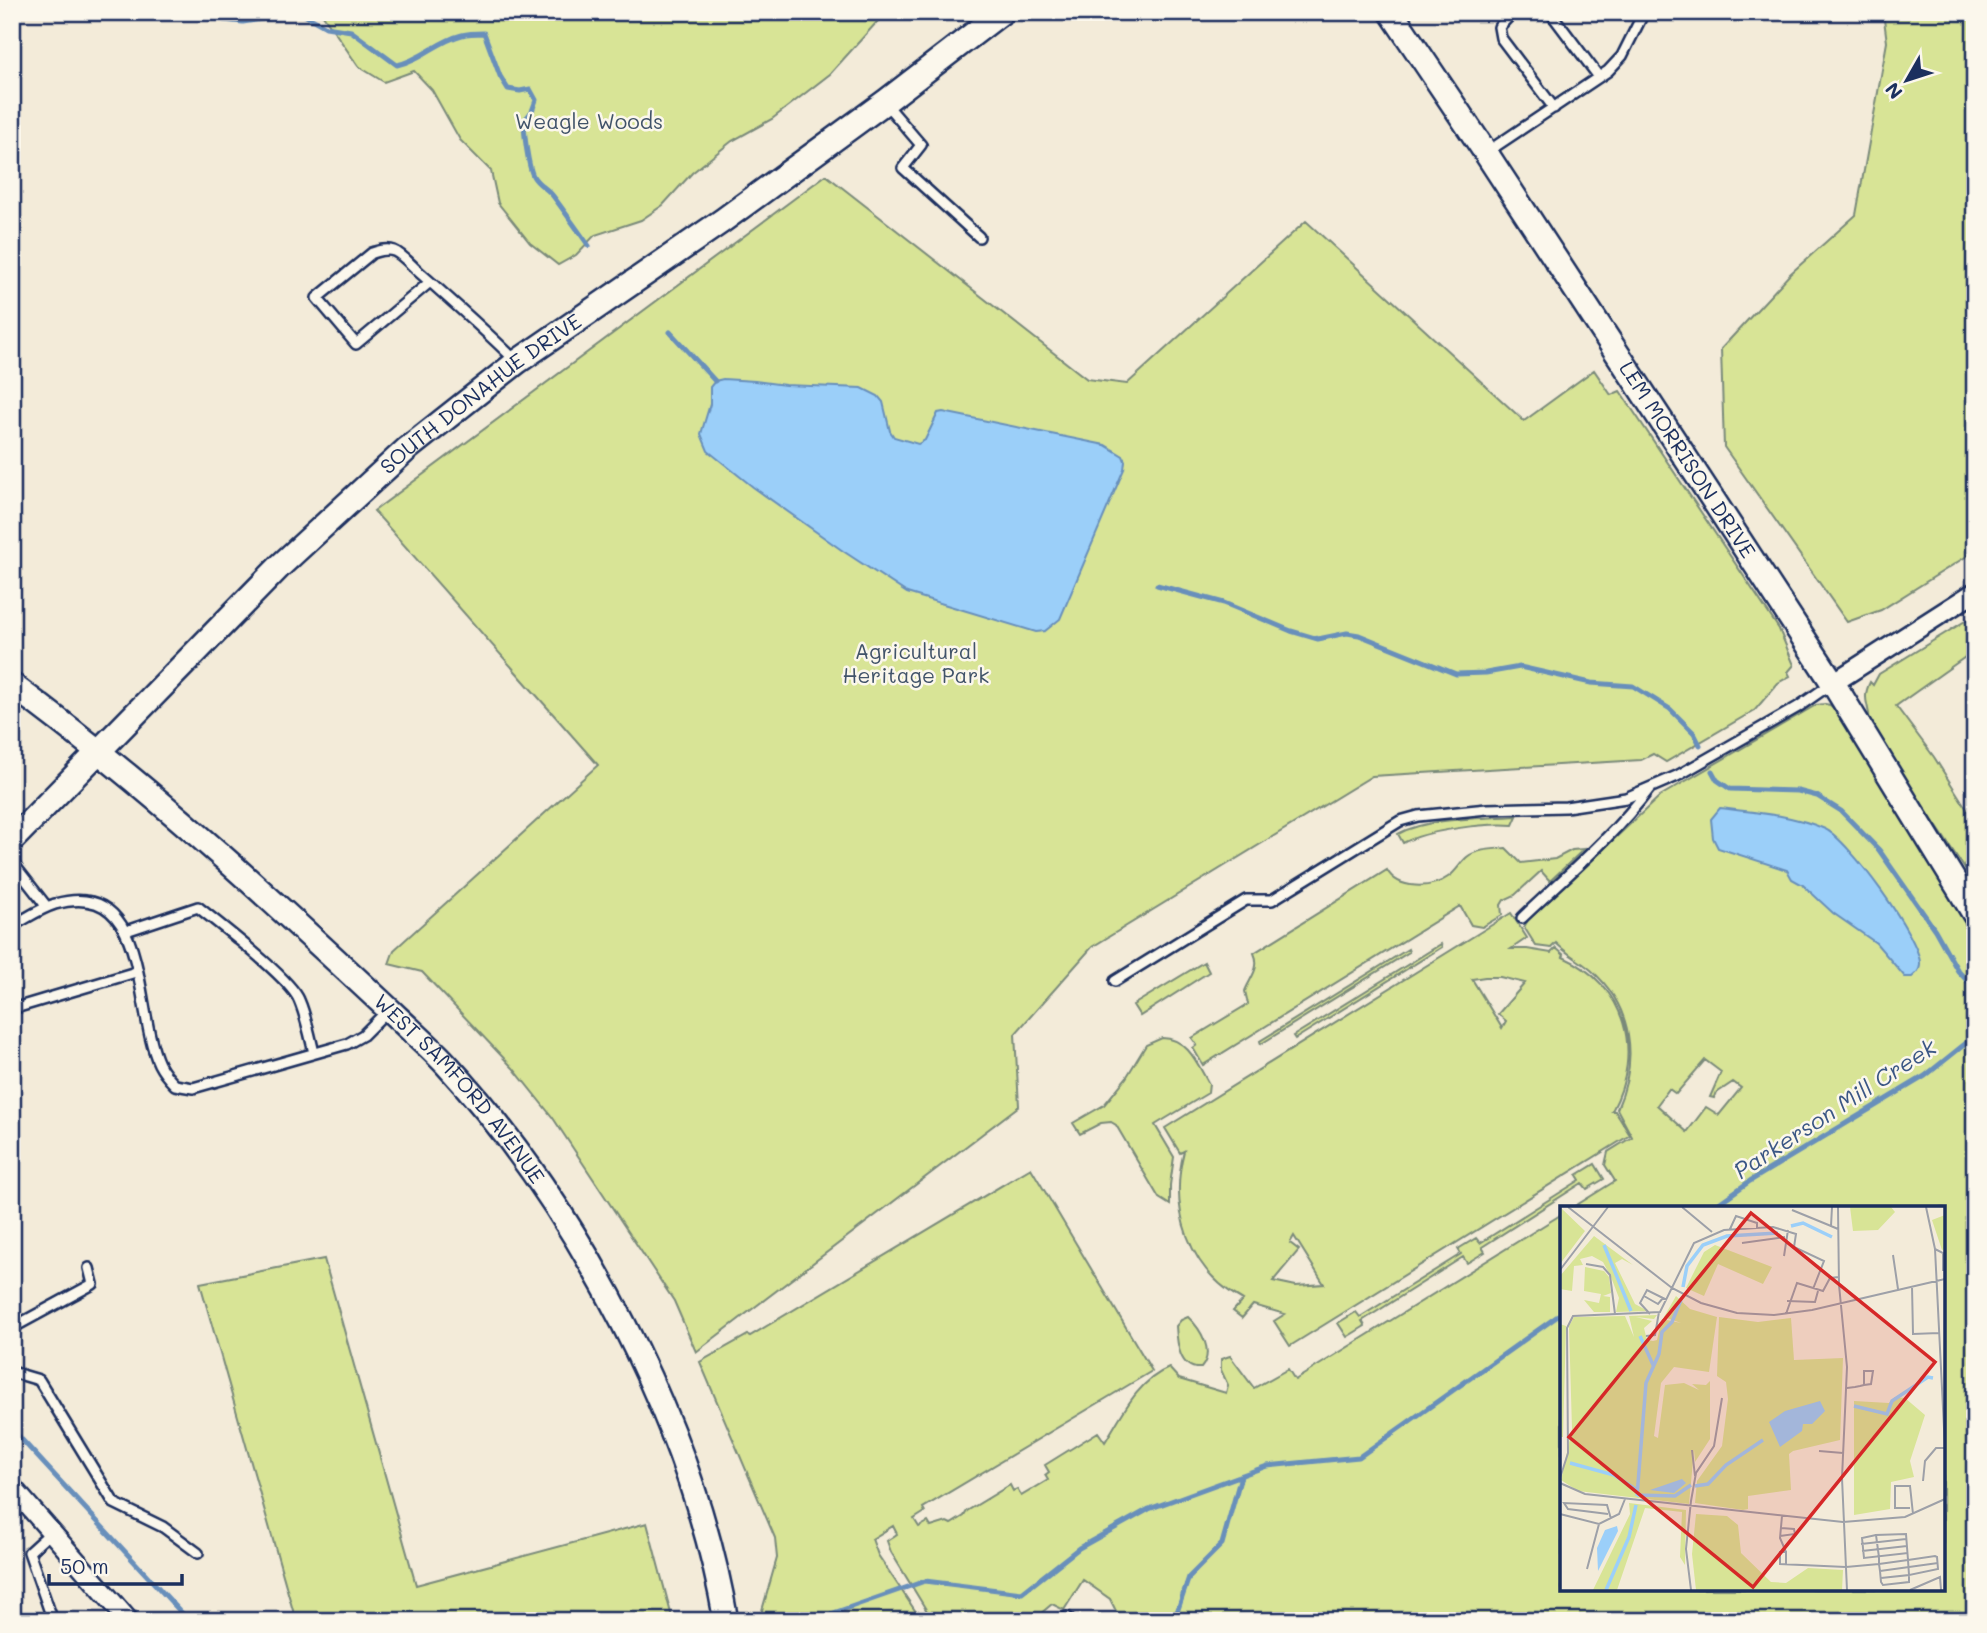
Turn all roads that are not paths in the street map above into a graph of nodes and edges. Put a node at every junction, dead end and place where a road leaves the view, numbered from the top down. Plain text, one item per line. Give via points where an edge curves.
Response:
1 (1002, 12) edge
2 (1391, 12) edge
3 (1513, 12) edge
4 (1550, 12) edge
5 (1644, 12) edge
6 (1599, 77) junction
7 (885, 102) junction
8 (1554, 108) junction
9 (1486, 153) junction
10 (979, 237) dead end
11 (430, 282) junction
12 (517, 362) junction
13 (1975, 592) edge
14 (1833, 683) junction
15 (12, 685) edge
16 (99, 750) junction
17 (1650, 788) junction
18 (12, 839) edge
19 (12, 862) edge
20 (47, 907) junction
21 (1975, 915) edge
22 (1522, 918) dead end
23 (12, 926) edge
24 (126, 931) junction
25 (136, 972) junction
26 (1115, 981) dead end
27 (12, 1009) edge
28 (388, 1009) junction
29 (314, 1053) junction
30 (89, 1268) dead end
31 (12, 1328) edge
32 (12, 1372) edge
33 (12, 1487) edge
34 (50, 1533) junction
35 (198, 1552) dead end
36 (52, 1621) edge
37 (128, 1621) edge
38 (726, 1621) edge
39 (1063, 1621) edge
40 (1072, 1621) edge

1 - 7 street, SOUTH DONAHUE DRIVE
2 - 9 street, LEM MORRISON DRIVE
3 - 8 lane via 1499,27 1501,38
4 - 6 lane
5 - 6 lane via 1622,56
6 - 8 lane
7 - 10 lane via 921,145 903,168
7 - 12 street, SOUTH DONAHUE DRIVE
8 - 9 lane
9 - 14 street, LEM MORRISON DRIVE
11 - 11 lane via 394,251 383,250 372,253 317,298 356,344
11 - 12 lane
12 - 16 street, SOUTH DONAHUE DRIVE via 407,449 326,522
13 - 14 street
14 - 17 lane
14 - 21 street, LEM MORRISON DRIVE
15 - 16 street, WEST SAMFORD AVENUE
16 - 18 street, SOUTH DONAHUE DRIVE
16 - 28 street, WEST SAMFORD AVENUE
17 - 22 lane via 1632,812
17 - 26 lane via 1626,798 1566,807 1487,809 1400,821 1272,900 1246,900
19 - 20 lane
20 - 23 lane
20 - 24 lane via 94,901 106,906
24 - 25 lane
24 - 29 lane via 198,906 299,998
25 - 27 lane
25 - 29 lane via 158,1062 175,1085 193,1088
28 - 29 lane via 363,1035
28 - 38 street, WEST SAMFORD AVENUE via 445,1063 487,1112 596,1271 650,1379 677,1447 698,1508
30 - 31 lane via 93,1284
32 - 35 lane via 39,1381 114,1503 163,1527
33 - 34 street
34 - 36 lane via 29,1552
34 - 37 street
39 - 40 lane via 1067,1617

